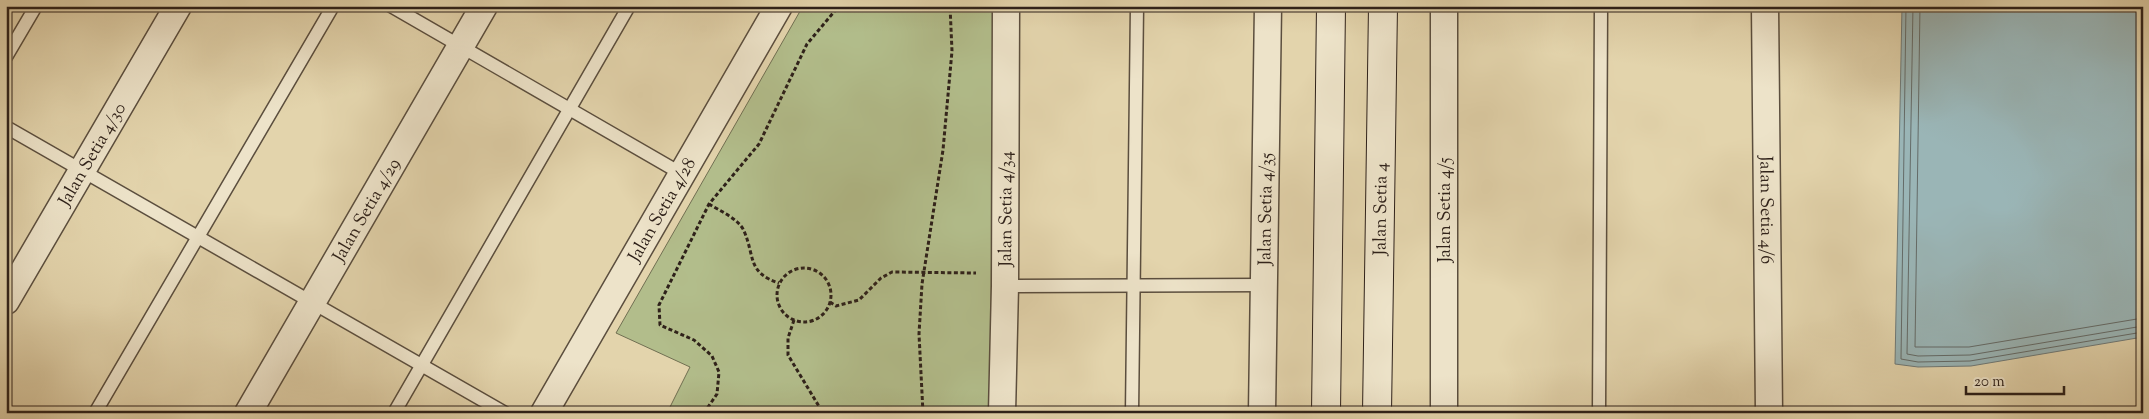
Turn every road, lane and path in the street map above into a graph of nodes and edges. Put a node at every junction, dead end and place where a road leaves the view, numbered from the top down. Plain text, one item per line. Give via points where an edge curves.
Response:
1 (36, 6) edge
2 (178, 6) edge
3 (333, 6) edge
4 (392, 6) edge
5 (484, 6) edge
6 (629, 6) edge
7 (778, 6) edge
8 (839, 6) edge
9 (950, 6) edge
10 (1006, 6) edge
11 (1137, 6) edge
12 (1268, 6) edge
13 (1331, 6) edge
14 (1383, 6) edge
15 (1444, 6) edge
16 (1601, 6) edge
17 (1765, 6) edge
18 (461, 46) junction
19 (6, 57) edge
20 (570, 108) junction
21 (6, 127) edge
22 (82, 170) junction
23 (682, 174) junction
24 (709, 204) junction
25 (198, 237) junction
26 (924, 272) junction
27 (982, 273) dead end
28 (779, 283) junction
29 (1263, 285) junction
30 (1005, 286) junction
31 (1134, 286) junction
32 (6, 302) edge
33 (312, 302) junction
34 (830, 302) junction
35 (794, 320) junction
36 (422, 364) junction
37 (95, 413) edge
38 (248, 413) edge
39 (394, 413) edge
40 (505, 413) edge
41 (544, 413) edge
42 (704, 413) edge
43 (823, 413) edge
44 (923, 413) edge
45 (1002, 413) edge
46 (1132, 413) edge
47 (1262, 413) edge
48 (1326, 413) edge
49 (1377, 413) edge
50 (1444, 413) edge
51 (1599, 413) edge
52 (1769, 413) edge

1 - 19 lane
2 - 22 street, Jalan Setia 4/30
3 - 25 lane
4 - 18 lane
5 - 18 street, Jalan Setia 4/29
6 - 20 lane
7 - 23 street, Jalan Setia 4/28
8 - 24 path via 807,44 759,144
9 - 26 path via 952,51 943,150
10 - 30 street, Jalan Setia 4/34
11 - 31 lane
12 - 29 street, Jalan Setia 4/35
13 - 48 street
14 - 49 street, Jalan Setia 4
15 - 50 street, Jalan Setia 4/5
16 - 51 lane
17 - 52 street, Jalan Setia 4/6
18 - 20 lane
18 - 33 street, Jalan Setia 4/29
20 - 23 lane
20 - 36 lane
21 - 22 lane
22 - 25 lane
22 - 32 street, Jalan Setia 4/30
23 - 41 street, Jalan Setia 4/28
24 - 28 path via 744,229 753,264 768,280
24 - 42 path via 659,305 660,325 694,340 712,356 719,372 717,394
25 - 33 lane
25 - 37 lane
26 - 27 path
26 - 34 path via 892,272 881,278 859,300 836,306
26 - 44 path via 919,334
28 - 34 path via 800,268 817,272 829,285
28 - 35 path via 777,301 786,316
29 - 31 lane
29 - 47 street, Jalan Setia 4/35
30 - 31 lane
30 - 45 street, Jalan Setia 4/34
31 - 46 lane
33 - 36 lane
33 - 38 street, Jalan Setia 4/29
34 - 35 path via 826,311 812,321
35 - 43 path via 788,338 788,354
36 - 39 lane
36 - 40 lane

